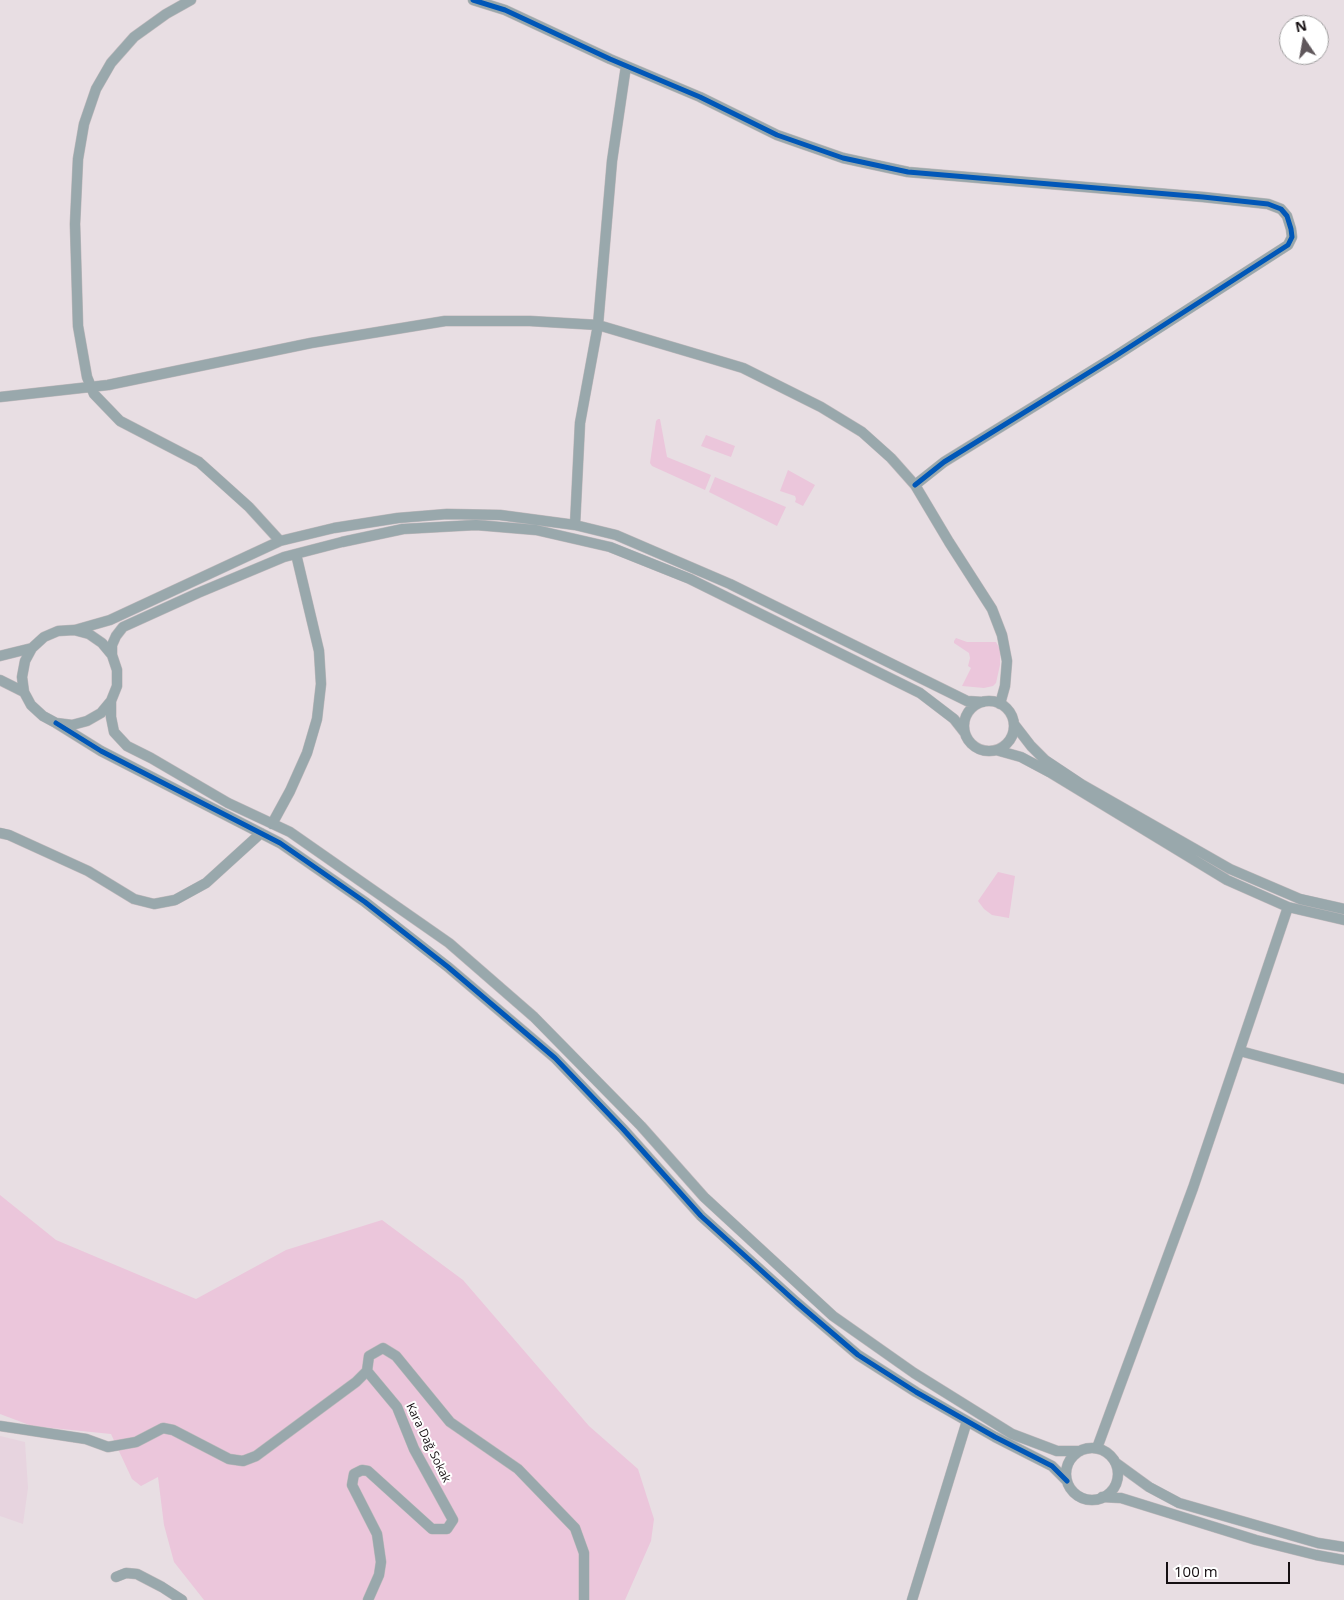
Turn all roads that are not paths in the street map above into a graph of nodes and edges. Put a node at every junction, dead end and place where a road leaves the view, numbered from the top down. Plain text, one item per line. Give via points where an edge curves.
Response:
1 (191, 0) edge
2 (473, 0) edge
3 (626, 66) junction
4 (598, 325) junction
5 (91, 388) junction
6 (0, 397) edge
7 (915, 484) junction
8 (575, 525) junction
9 (280, 542) junction
10 (296, 554) junction
11 (74, 630) junction
12 (32, 648) junction
13 (112, 655) junction
14 (0, 656) edge
15 (0, 680) edge
16 (24, 692) junction
17 (111, 701) junction
18 (983, 702) junction
19 (1000, 704) junction
20 (56, 723) junction
21 (1014, 724) junction
22 (965, 733) junction
23 (996, 750) junction
24 (272, 824) junction
25 (0, 833) edge
26 (261, 833) junction
27 (1288, 907) junction
28 (1344, 909) edge
29 (1344, 920) edge
30 (1240, 1051) junction
31 (1344, 1079) edge
32 (367, 1371) junction
33 (967, 1421) junction
34 (0, 1426) edge
35 (1097, 1448) junction
36 (1080, 1451) junction
37 (1116, 1464) junction
38 (1067, 1481) junction
39 (1102, 1497) junction
40 (1344, 1548) edge
41 (1344, 1560) edge
42 (116, 1577) dead end
43 (182, 1600) edge
44 (368, 1600) edge
45 (584, 1600) edge
46 (912, 1600) edge

1 - 5 street via 134,37 111,63 96,89 84,124 78,159 75,252 78,326
2 - 3 street via 505,10
3 - 4 street via 612,161
3 - 7 street via 700,97 777,135 843,158 908,172 1268,204 1281,209 1287,216 1292,237 1288,245 944,462
4 - 5 street via 445,321 311,343
4 - 7 street via 742,368 812,402 862,432
4 - 8 street via 580,423
5 - 6 street
5 - 9 street via 120,421 199,462 249,507
7 - 19 street via 992,609 1007,661
8 - 9 street via 500,515 447,514 334,528
8 - 18 street via 616,535 680,561 967,701
9 - 11 street via 110,620
10 - 13 street via 198,592 123,627 112,646
10 - 22 street via 403,529 476,525 536,530 610,547 690,578 920,693 954,719
10 - 24 street via 319,652 321,684 317,719 307,753
11 - 12 street via 58,631
11 - 13 street via 96,638
12 - 14 street
12 - 16 street via 22,677
13 - 17 street via 117,670
15 - 16 street
16 - 20 street via 42,716
17 - 20 street via 101,713 87,721
17 - 24 street via 114,732 127,746
18 - 19 street
18 - 22 street via 970,711 964,725
19 - 21 street via 1012,716
20 - 26 street via 101,751
21 - 23 street via 1010,740
21 - 28 street via 1045,760 1222,864 1300,899
22 - 23 street via 968,740 981,750
23 - 27 street via 1021,757 1051,773 1227,880
24 - 36 street via 290,832 449,943 534,1017 641,1126 704,1197 833,1316 914,1373 1012,1434 1058,1451
25 - 26 street via 9,834 88,871 134,899 154,904 175,900 206,883
26 - 33 street via 366,902 555,1058 701,1216 858,1355
27 - 29 street
27 - 30 street
30 - 31 street
30 - 35 street
32 - 34 street via 256,1456 243,1461 229,1459 163,1428 136,1442 108,1447 86,1439
32 - 44 street, Kara Dağ Sokak via 397,1407 414,1449 453,1520 447,1529 432,1529 368,1472 362,1470 354,1474 352,1485 377,1534 381,1562
32 - 45 street, Kara Dağ Sokak via 369,1356 382,1348 396,1356 450,1422 518,1469 575,1528 584,1553
33 - 38 street via 1052,1466
33 - 46 street
35 - 36 street
35 - 37 street
36 - 38 street via 1068,1464
37 - 39 street via 1118,1471 1114,1487
37 - 40 street via 1179,1503
38 - 39 street via 1071,1489 1086,1499
39 - 41 street via 1121,1498 1256,1540
42 - 43 street via 126,1573 137,1574

